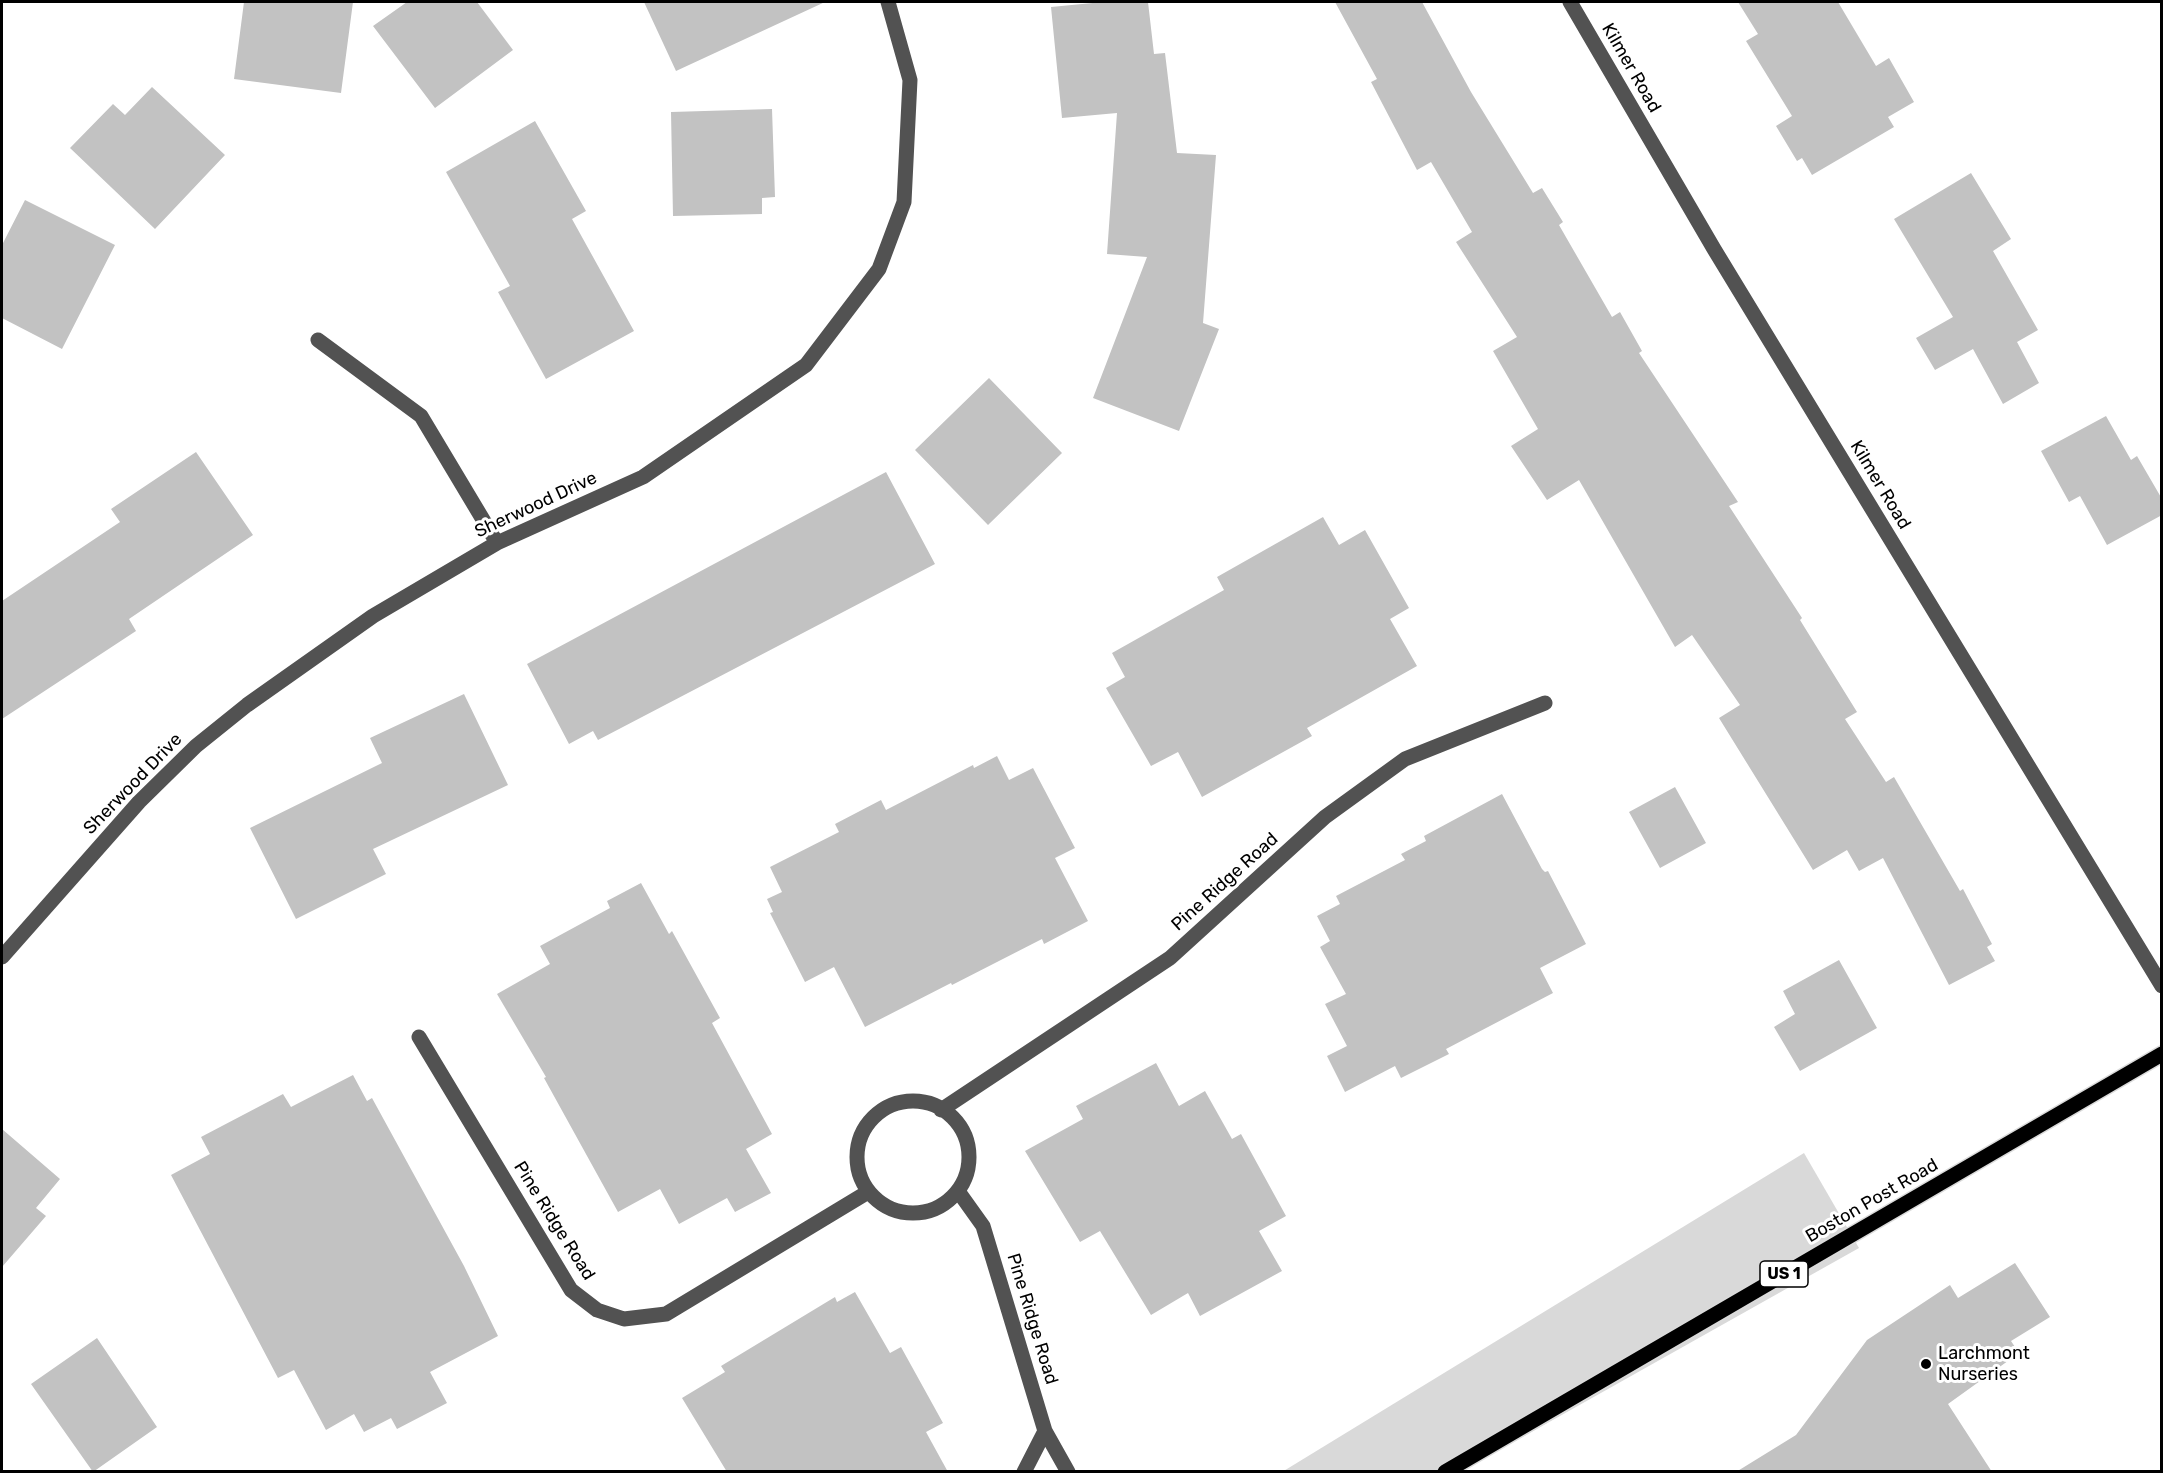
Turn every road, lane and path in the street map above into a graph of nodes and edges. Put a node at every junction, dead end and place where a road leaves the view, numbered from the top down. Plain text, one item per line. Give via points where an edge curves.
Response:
1 (888, 2) edge
2 (1570, 2) edge
3 (318, 340) dead end
4 (497, 543) junction
5 (1545, 702) dead end
6 (2, 957) edge
7 (2162, 986) edge
8 (419, 1037) dead end
9 (2162, 1054) edge
10 (941, 1110) junction
11 (958, 1191) junction
12 (868, 1192) junction
13 (1045, 1431) junction
14 (1024, 1472) edge
15 (1068, 1472) edge
16 (1446, 1472) edge

1 - 4 street, Sherwood Drive via 910,80 904,202 879,268 806,365 643,477
2 - 7 street, Kilmer Road via 1714,249
3 - 4 street via 421,416
4 - 6 street, Sherwood Drive via 373,616 196,746 139,802
5 - 10 street, Pine Ridge Road via 1405,759 1325,817 1170,958
8 - 12 street, Pine Ridge Road via 571,1290 597,1310 624,1319 666,1314
9 - 16 main road, Boston Post Road / US 1
10 - 11 street via 957,1121 969,1148 969,1168
10 - 12 street via 924,1102 908,1101 888,1107 872,1119 860,1137 857,1166
11 - 12 street via 944,1205 916,1214 889,1208
11 - 13 street, Pine Ridge Road via 983,1226
13 - 14 street
13 - 15 street, Pine Ridge Road

